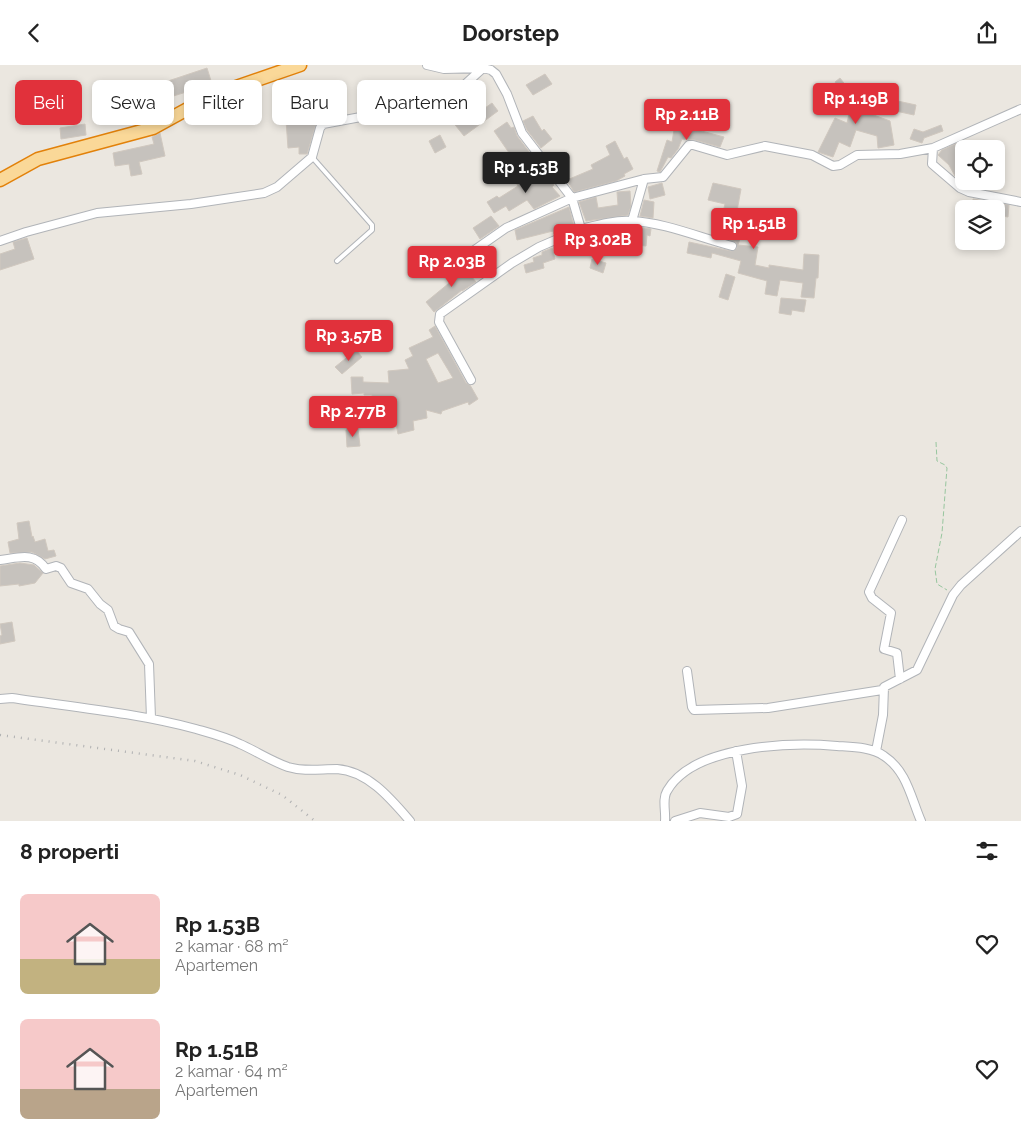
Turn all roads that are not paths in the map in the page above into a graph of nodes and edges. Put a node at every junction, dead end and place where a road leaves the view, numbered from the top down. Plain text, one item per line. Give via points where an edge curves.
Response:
1 (300, 65) edge
2 (426, 65) edge
3 (482, 68) junction
4 (1021, 109) edge
5 (933, 148) junction
6 (312, 157) junction
7 (2, 175) edge
8 (644, 179) junction
9 (968, 192) joint
10 (572, 198) junction
11 (1021, 202) edge
12 (632, 221) junction
13 (581, 229) junction
14 (0, 241) edge
15 (732, 246) dead end
16 (337, 261) dead end
17 (453, 265) dead end
18 (471, 380) dead end
19 (902, 520) dead end
20 (1021, 531) edge
21 (0, 560) edge
22 (686, 671) dead end
23 (900, 679) junction
24 (882, 690) junction
25 (0, 699) edge
26 (151, 718) junction
27 (736, 751) junction
28 (876, 751) junction
29 (410, 821) edge
30 (665, 821) edge
31 (675, 821) edge
32 (921, 821) edge

1 - 7 highway via 213,95 153,128 53,153
2 - 3 street via 444,69
3 - 6 street via 461,88 412,112 397,107 323,124
3 - 10 street via 491,70 500,79 522,133
4 - 5 street
5 - 8 street via 900,154 857,155 833,166 812,155 765,146 727,155 693,145 686,148 667,175
5 - 9 street via 932,164
6 - 14 street via 277,187 264,193 97,213
6 - 16 lane via 372,225 372,230
8 - 10 street
8 - 12 street
9 - 11 street
10 - 13 street
10 - 17 street via 506,228
12 - 13 street
12 - 15 street
13 - 18 street via 512,263 440,314 439,322
19 - 23 street via 869,592 892,613 884,649 897,653
20 - 23 street via 964,580 921,665
21 - 26 street via 32,557 46,569 61,568 71,583 86,587 107,609 114,626 129,632 149,663
22 - 24 street via 694,710 768,708
23 - 24 street
24 - 28 street via 883,715
25 - 26 street
26 - 29 street via 234,741 287,766 308,770 337,769 361,776
27 - 28 street via 767,746 826,745
27 - 30 street via 693,768 676,779 665,794
27 - 31 street via 742,789 737,814 729,817 700,813
28 - 32 street via 900,771

